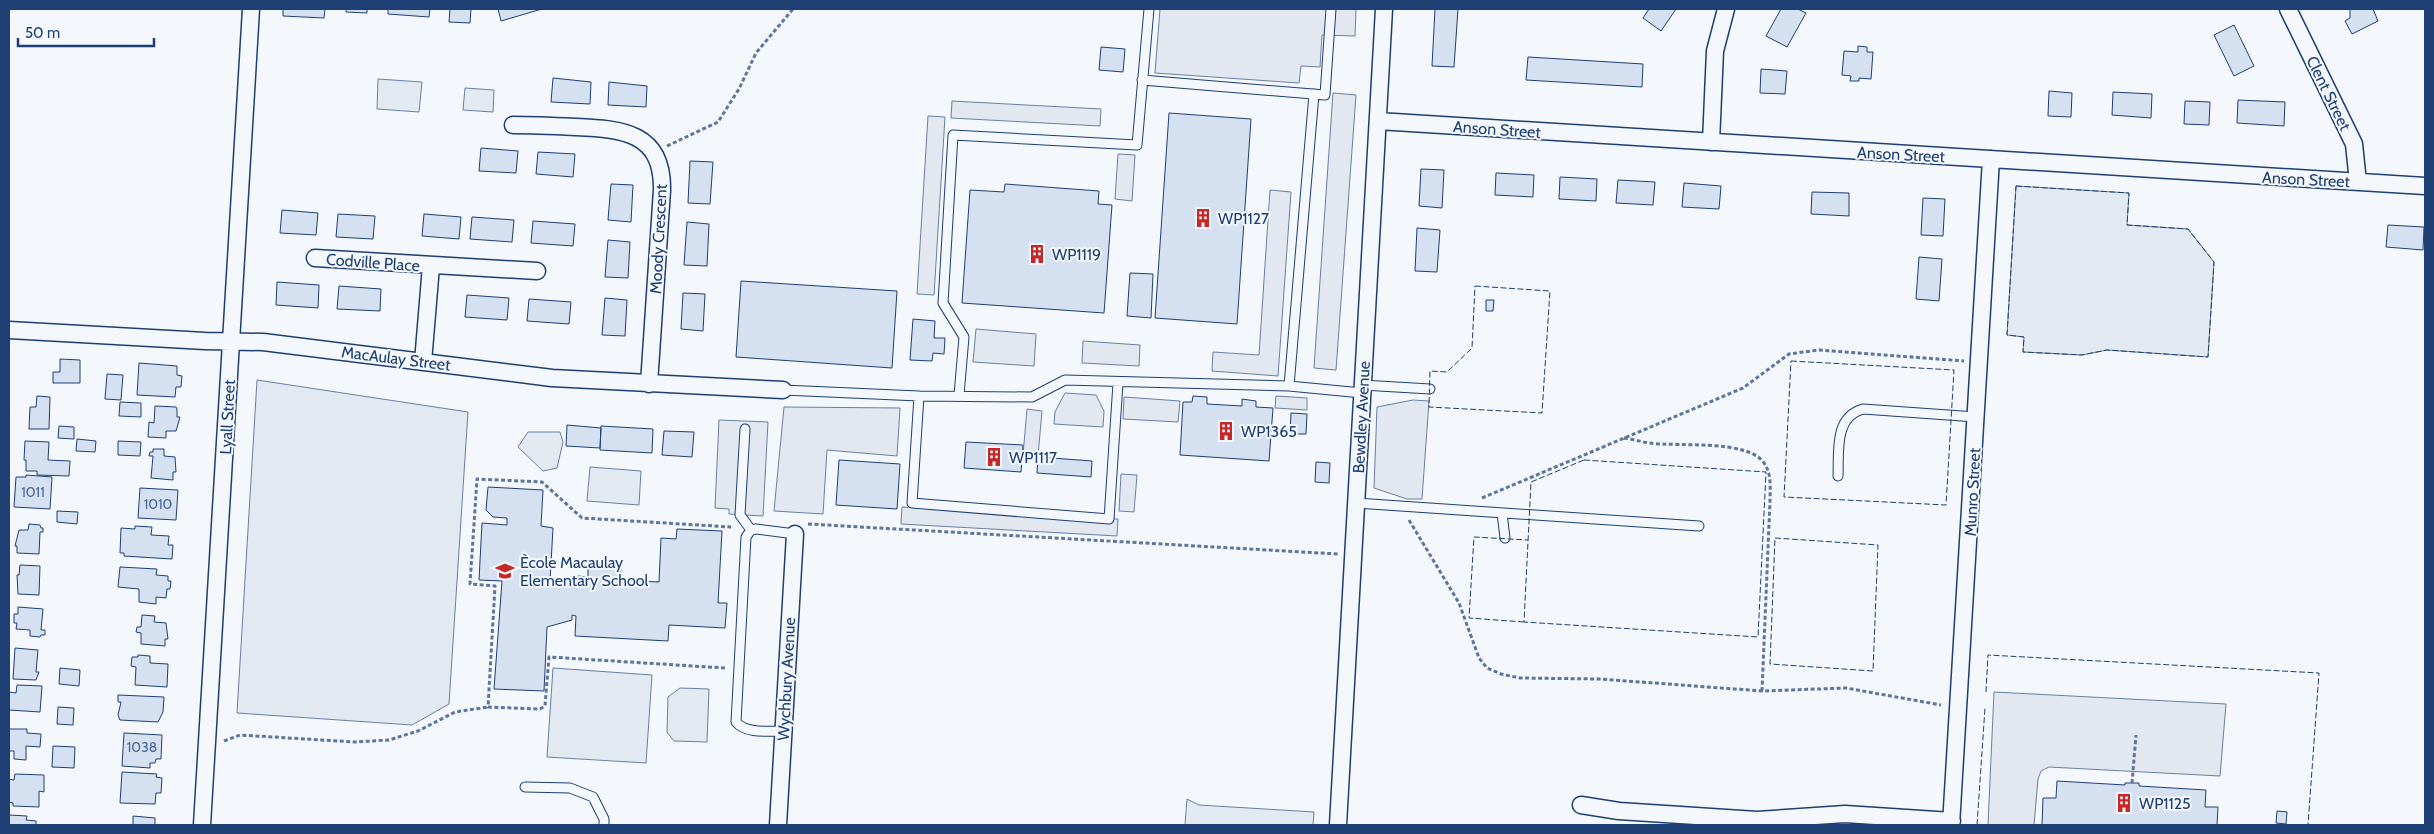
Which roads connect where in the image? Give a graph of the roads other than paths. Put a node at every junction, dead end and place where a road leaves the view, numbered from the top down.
1 (251, 9) edge
2 (1149, 9) edge
3 (1331, 9) edge
4 (1384, 9) edge
5 (1726, 9) edge
6 (2288, 9) edge
7 (1142, 80) junction
8 (1314, 94) junction
9 (1378, 121) junction
10 (513, 124) dead end
11 (1711, 142) junction
12 (1991, 159) junction
13 (2358, 182) junction
14 (2425, 186) edge
15 (315, 258) dead end
16 (431, 266) junction
17 (536, 270) dead end
18 (9, 330) edge
19 (231, 342) junction
20 (423, 362) junction
21 (1118, 383) junction
22 (649, 384) junction
23 (1289, 386) junction
24 (1362, 389) junction
25 (1430, 389) dead end
26 (783, 390) joint
27 (959, 395) junction
28 (920, 396) junction
29 (1976, 417) junction
30 (745, 429) dead end
31 (1838, 476) dead end
32 (1356, 503) junction
33 (1502, 513) junction
34 (1699, 526) dead end
35 (751, 530) junction
36 (795, 534) joint
37 (1505, 538) dead end
38 (783, 732) junction
39 (524, 787) dead end
40 (1580, 805) dead end
41 (1952, 823) edge
42 (202, 825) edge
43 (604, 825) edge
44 (778, 825) edge
45 (1338, 825) edge

1 - 19 street, Lyall Street
2 - 7 lane
3 - 8 lane
4 - 9 street, Bewdley Avenue
5 - 11 street
6 - 13 street, Clent Street
7 - 8 lane
7 - 27 lane
8 - 23 lane
9 - 11 street, Anson Street
9 - 24 street, Bewdley Avenue
10 - 22 street, Moody Crescent
11 - 12 street, Anson Street
12 - 13 street, Anson Street
12 - 29 street, Munro Street
13 - 14 street, Anson Street
15 - 16 street, Codville Place
16 - 17 street, Codville Place
16 - 20 street, Codville Place
18 - 19 street, MacAulay Street
19 - 20 street, MacAulay Street
19 - 42 street, Lyall Street
20 - 22 street, MacAulay Street
21 - 23 lane
21 - 27 lane
21 - 28 lane
22 - 26 street, MacAulay Street
23 - 24 lane
24 - 25 lane
24 - 32 street, Bewdley Avenue
26 - 28 lane
27 - 28 lane
29 - 31 lane
29 - 41 street, Munro Street
30 - 35 lane
32 - 33 lane
32 - 45 street, Bewdley Avenue
33 - 34 lane
33 - 37 lane
35 - 36 lane
35 - 38 lane
36 - 38 street, Wychbury Avenue
38 - 44 street, Wychbury Avenue
39 - 43 lane
40 - 41 street

